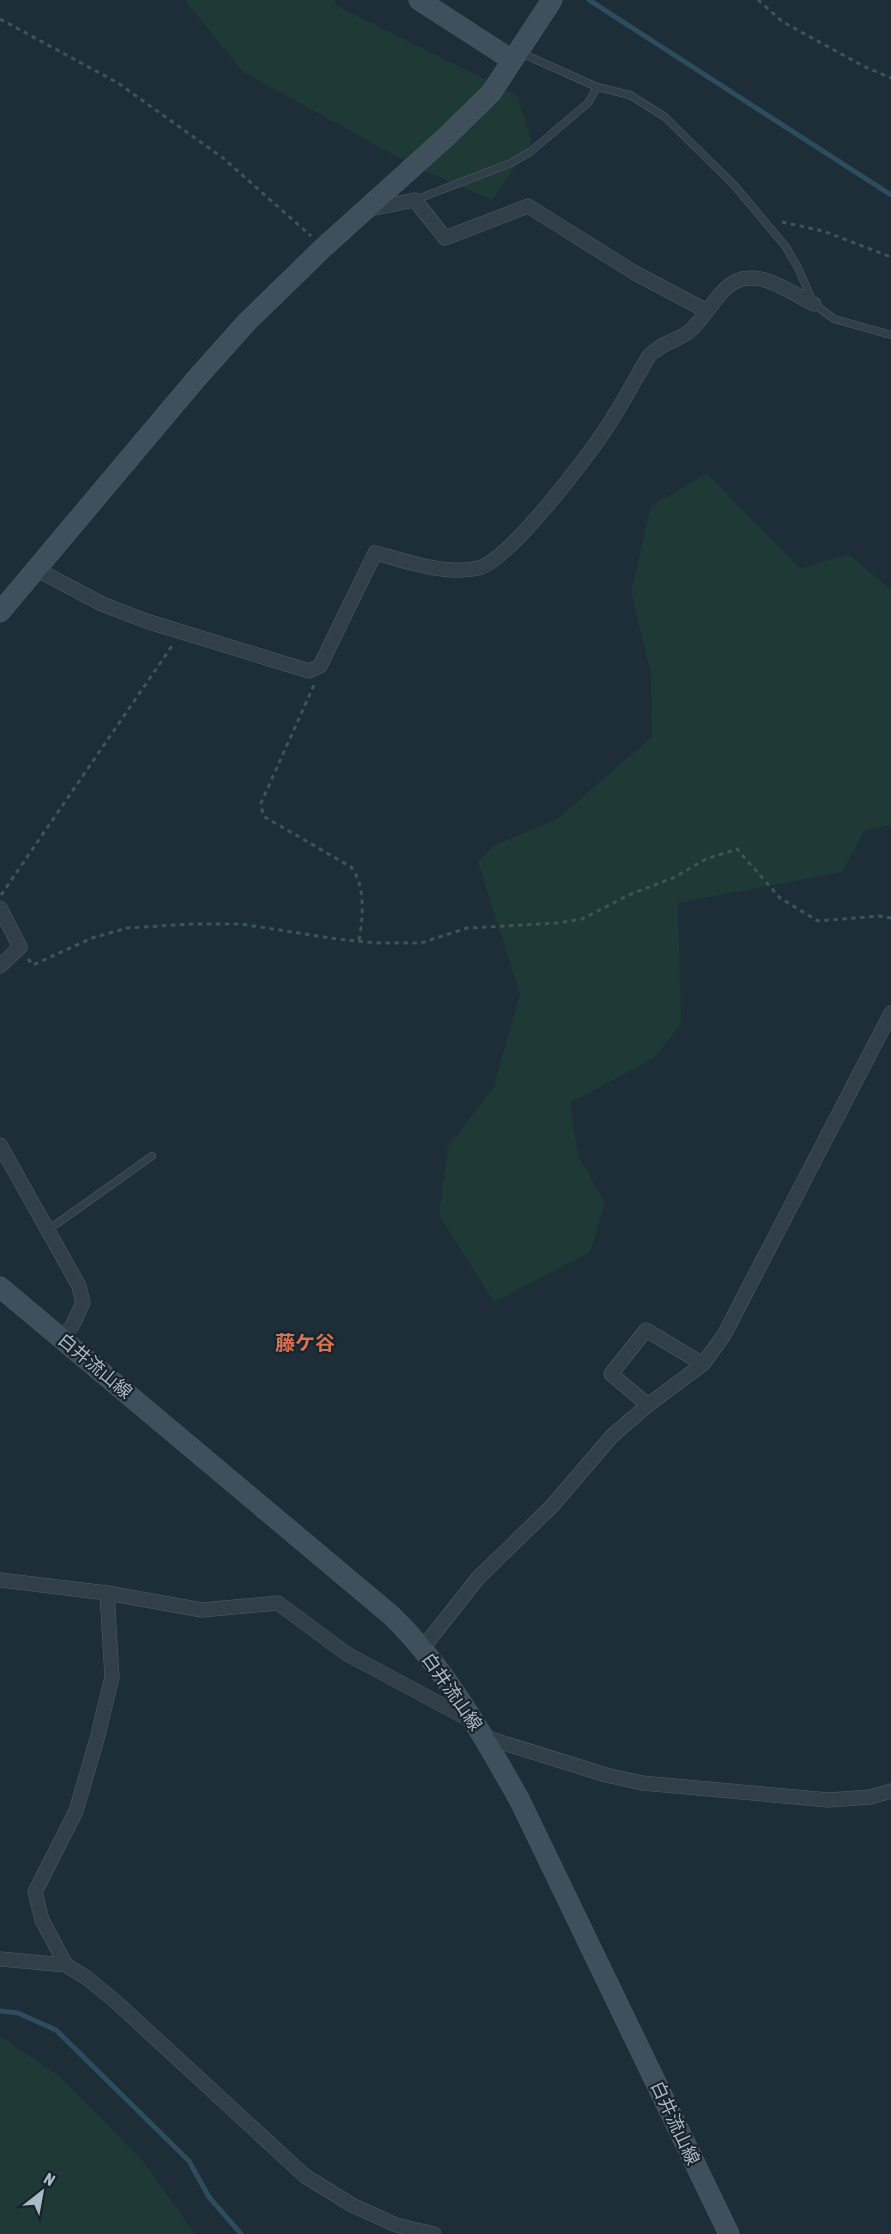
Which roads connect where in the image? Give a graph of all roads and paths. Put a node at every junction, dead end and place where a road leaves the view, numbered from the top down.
1 (419, 0) edge
2 (552, 0) edge
3 (758, 0) edge
4 (0, 19) edge
5 (515, 56) junction
6 (891, 78) edge
7 (597, 87) junction
8 (415, 200) junction
9 (363, 211) junction
10 (786, 229) dead end
11 (324, 247) junction
12 (891, 257) edge
13 (814, 304) junction
14 (707, 311) junction
15 (891, 335) edge
16 (36, 569) junction
17 (0, 612) edge
18 (182, 632) junction
19 (315, 669) junction
20 (0, 897) edge
21 (0, 908) edge
22 (891, 918) edge
23 (359, 941) junction
24 (20, 947) junction
25 (0, 966) edge
26 (891, 1013) edge
27 (0, 1145) edge
28 (152, 1156) dead end
29 (48, 1230) junction
30 (0, 1287) edge
31 (62, 1338) junction
32 (703, 1364) junction
33 (648, 1405) junction
34 (0, 1580) edge
35 (107, 1593) junction
36 (423, 1649) junction
37 (479, 1729) junction
38 (891, 1791) edge
39 (0, 1959) edge
40 (66, 1965) junction
41 (434, 2234) edge
42 (729, 2234) edge

1 - 5 main road
2 - 5 main road
3 - 6 path
4 - 11 path
5 - 7 lane
5 - 9 main road
7 - 8 lane
7 - 13 lane
8 - 9 street
8 - 14 street
9 - 11 main road
10 - 12 path
11 - 16 main road
13 - 14 street
13 - 15 lane
14 - 19 street
16 - 17 main road
16 - 18 street
18 - 19 street
18 - 20 path
19 - 23 path
21 - 24 street
22 - 23 path
23 - 24 path
24 - 25 street
26 - 32 street
27 - 29 street
28 - 29 lane
29 - 31 street
30 - 31 main road, 白井流山線
31 - 36 main road, 白井流山線
32 - 33 street
32 - 33 street
33 - 36 street
34 - 35 street
35 - 37 street
35 - 40 street
36 - 37 main road, 白井流山線
37 - 38 street
37 - 42 main road, 白井流山線
39 - 40 street
40 - 41 street

